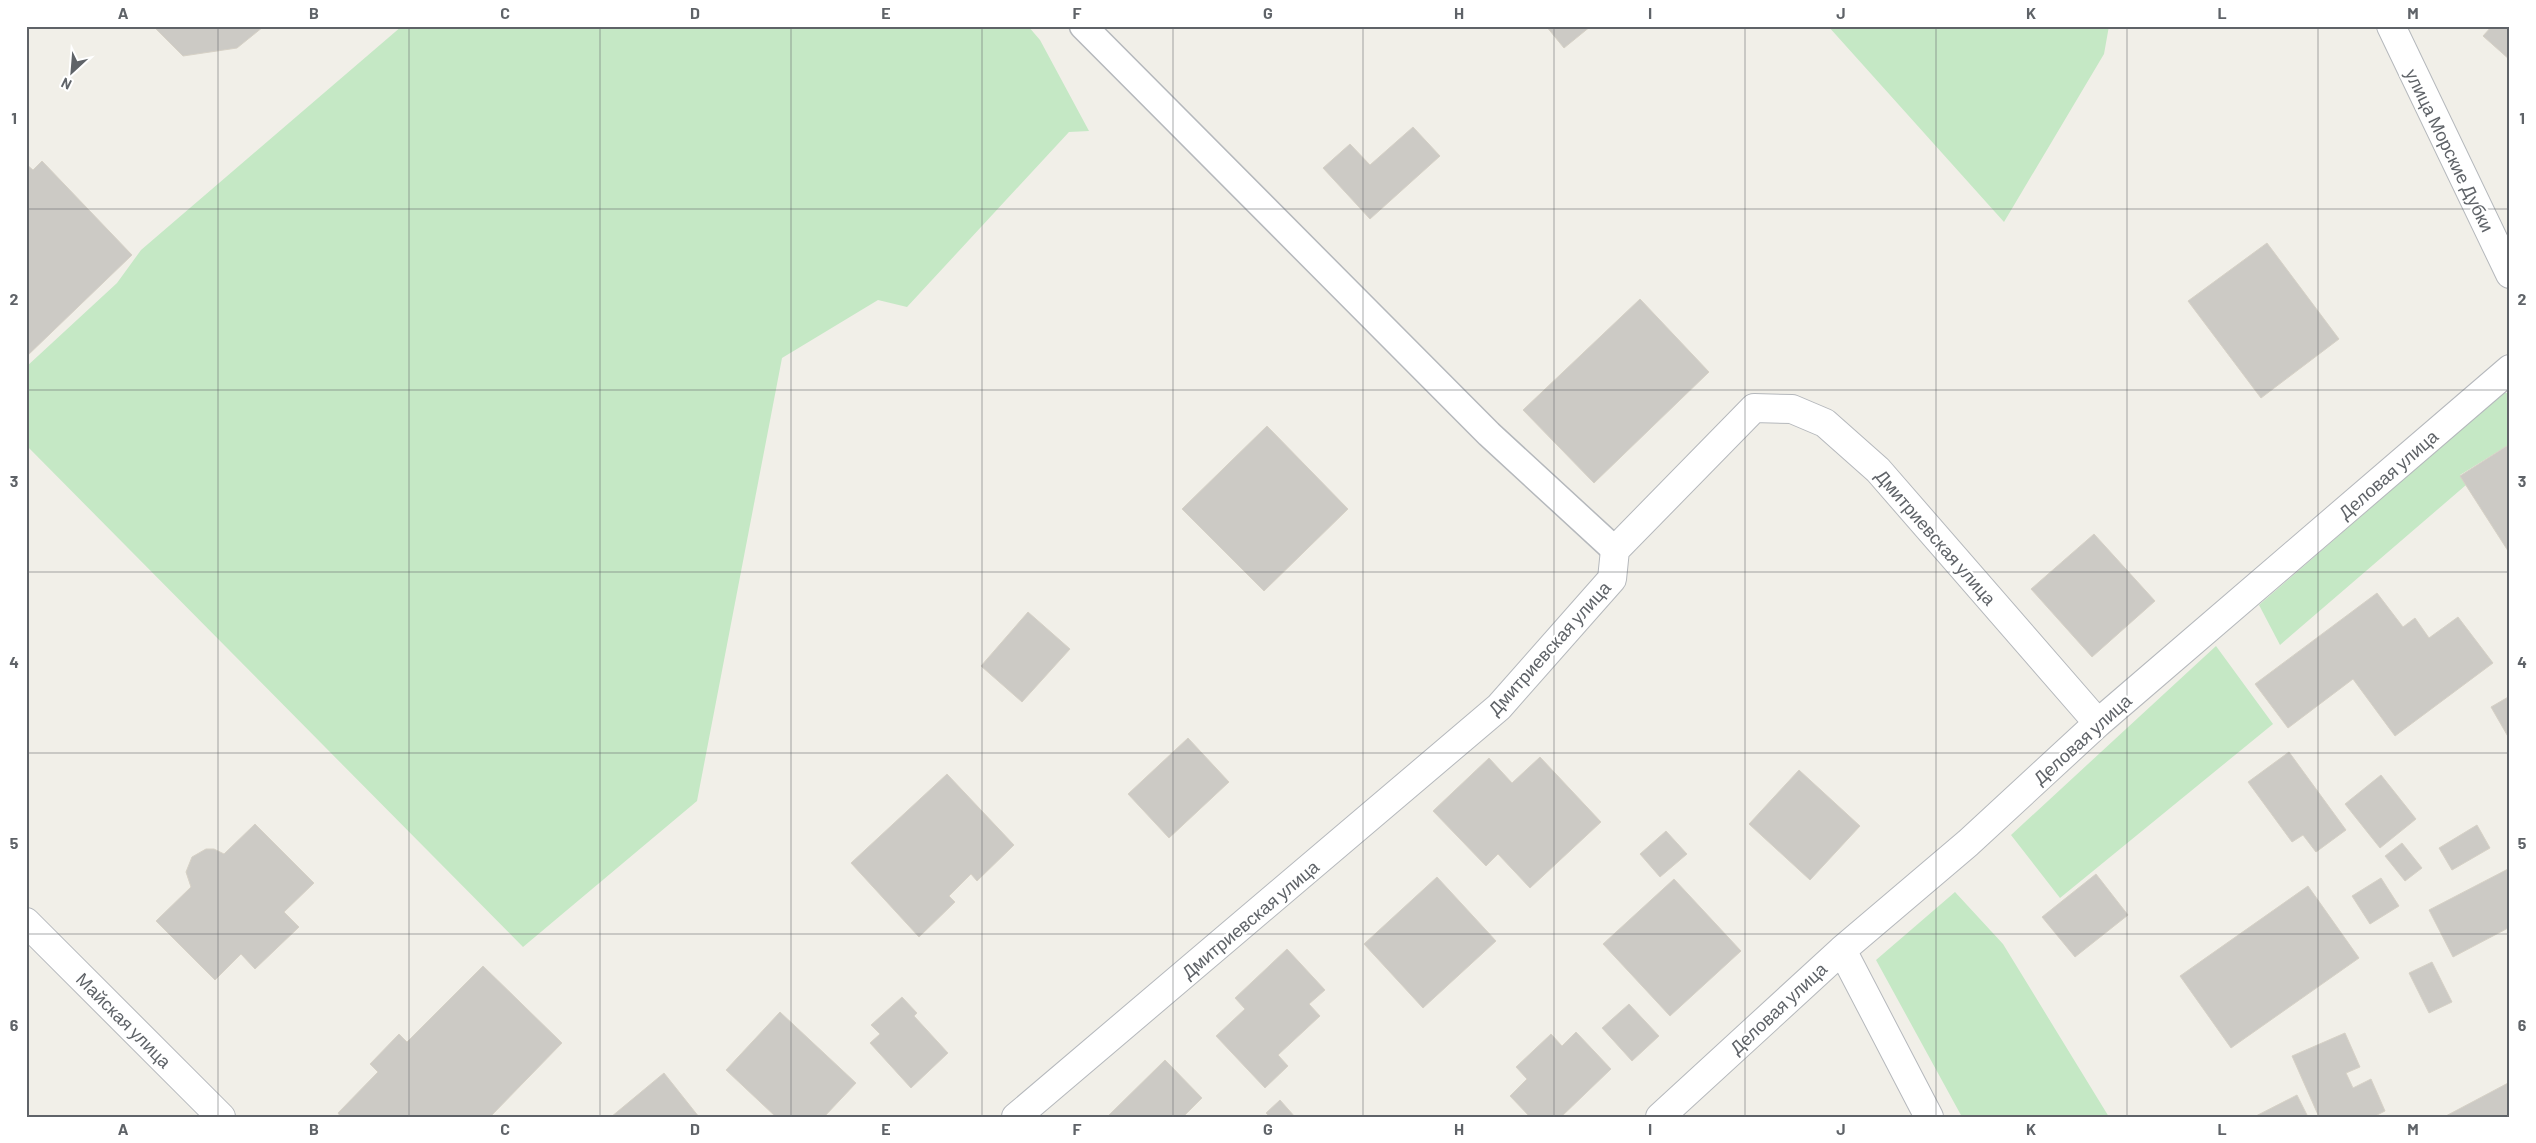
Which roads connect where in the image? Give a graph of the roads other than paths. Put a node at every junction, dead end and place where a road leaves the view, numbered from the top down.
1 (1083, 26) edge
2 (2391, 26) edge
3 (2510, 274) edge
4 (2510, 369) edge
5 (1615, 550) junction
6 (2098, 723) junction
7 (26, 922) edge
8 (1842, 950) junction
9 (221, 1117) edge
10 (1016, 1117) edge
11 (1660, 1117) edge
12 (1929, 1117) edge

1 - 5 lane
2 - 3 street, улица Морские Дубки
4 - 6 street, Деловая улица
5 - 6 street, Дмитриевская улица
5 - 10 street, Дмитриевская улица
6 - 8 street, Деловая улица
7 - 9 street, Майская улица
8 - 11 street, Деловая улица
8 - 12 street

